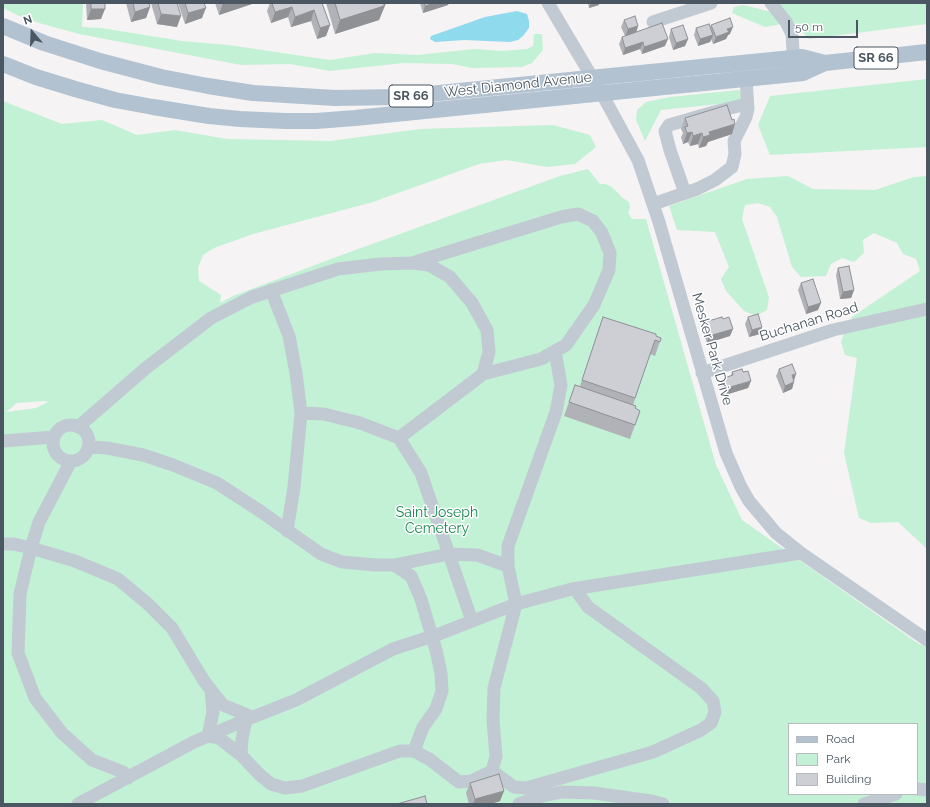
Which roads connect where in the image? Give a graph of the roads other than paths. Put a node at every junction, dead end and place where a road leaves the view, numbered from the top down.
1 (548, 3) edge
2 (711, 3) edge
3 (771, 3) edge
4 (653, 22) dead end
5 (3, 26) edge
6 (927, 52) edge
7 (793, 53) junction
8 (826, 63) junction
9 (4, 64) edge
10 (794, 74) junction
11 (592, 78) junction
12 (746, 79) junction
13 (602, 94) junction
14 (747, 104) junction
15 (686, 193) junction
16 (653, 204) junction
17 (412, 263) junction
18 (271, 290) junction
19 (927, 309) edge
20 (555, 351) junction
21 (702, 373) junction
22 (483, 374) junction
23 (301, 413) junction
24 (78, 427) junction
25 (54, 437) junction
26 (399, 438) junction
27 (3, 441) edge
28 (88, 447) junction
29 (71, 461) junction
30 (287, 531) junction
31 (3, 544) edge
32 (31, 548) junction
33 (801, 553) junction
34 (449, 554) junction
35 (394, 565) junction
36 (508, 566) junction
37 (575, 589) junction
38 (516, 604) junction
39 (472, 621) junction
40 (431, 636) junction
41 (927, 640) edge
42 (211, 690) junction
43 (249, 719) junction
44 (208, 736) junction
45 (414, 751) junction
46 (241, 755) junction
47 (492, 771) junction
48 (128, 778) junction
49 (893, 795) edge
50 (656, 803) edge
51 (78, 804) edge
52 (519, 804) edge
53 (864, 804) edge

1 - 11 street, Mesker Park Drive
2 - 4 street
3 - 7 street
5 - 11 main road, West Diamond Avenue / SR 66
6 - 8 main road, West Diamond Avenue / SR 66
7 - 8 main road, West Diamond Avenue / SR 66
7 - 10 street
7 - 11 main road, West Diamond Avenue / SR 66
8 - 10 main road, West Diamond Avenue / SR 66
9 - 13 main road, West Diamond Avenue / SR 66
10 - 12 main road, West Diamond Avenue / SR 66
11 - 13 street, Mesker Park Drive
12 - 13 main road, West Diamond Avenue / SR 66
12 - 14 street
13 - 16 street, Mesker Park Drive
14 - 15 street
14 - 15 street
15 - 16 street
16 - 21 street, Mesker Park Drive
17 - 18 street
17 - 20 street
17 - 22 street
18 - 23 street
18 - 24 street
19 - 21 street, Buchanan Road
20 - 22 street
20 - 36 street
21 - 33 street, Mesker Park Drive
22 - 26 street
23 - 26 street
23 - 30 street
24 - 25 street
24 - 28 street
25 - 27 street
25 - 29 street
26 - 34 street
28 - 29 street
28 - 30 street
29 - 32 street
30 - 35 street
31 - 32 street
32 - 42 street
32 - 48 street
33 - 37 street
33 - 41 street, Mesker Park Drive
34 - 35 street
34 - 36 street
34 - 39 street
35 - 40 street
36 - 38 street
37 - 38 street
37 - 47 street
38 - 39 street
38 - 47 street
39 - 40 street
40 - 43 street
40 - 45 street
42 - 43 street
42 - 44 street
43 - 44 street
43 - 46 street
44 - 46 street
44 - 48 street
45 - 46 street
45 - 47 street
48 - 51 street
49 - 53 street
50 - 52 street

